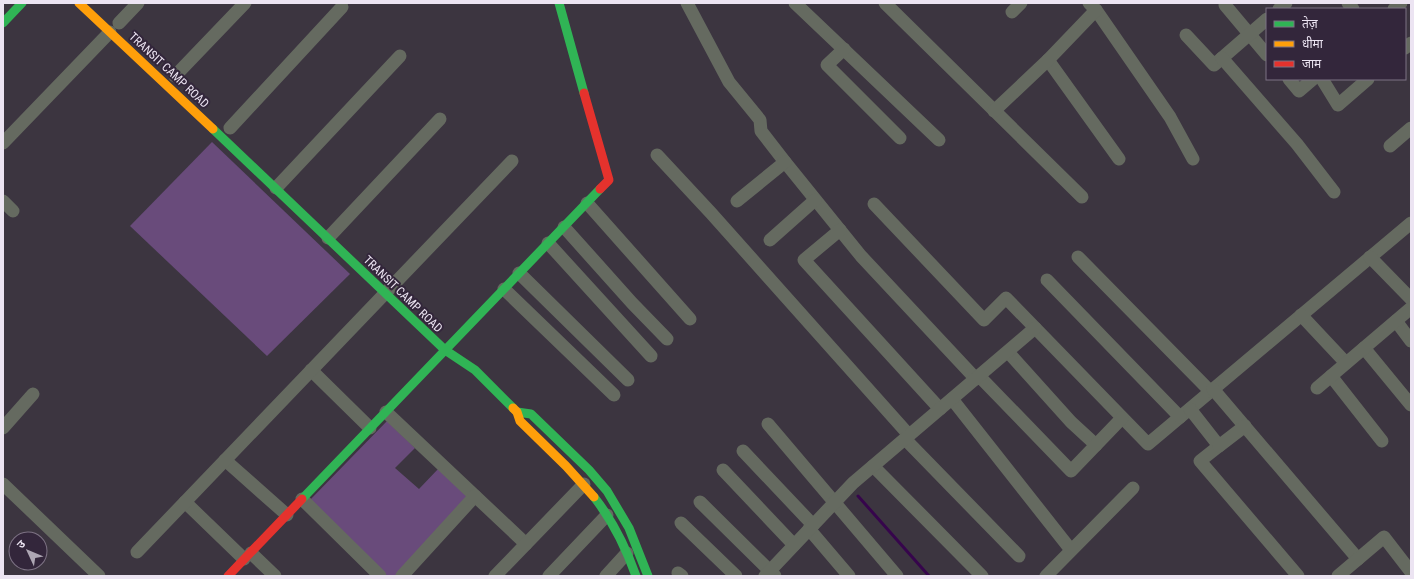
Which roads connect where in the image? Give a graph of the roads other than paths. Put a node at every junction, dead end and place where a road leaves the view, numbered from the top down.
1 (22, 3) edge
2 (80, 3) edge
3 (138, 3) edge
4 (245, 3) edge
5 (560, 3) edge
6 (687, 3) edge
7 (795, 3) edge
8 (885, 3) edge
9 (1225, 5) dead end
10 (1092, 6) edge
11 (342, 7) dead end
12 (1266, 20) edge
13 (3, 23) edge
14 (117, 26) junction
15 (1186, 35) dead end
16 (1249, 35) junction
17 (844, 50) junction
18 (1266, 54) edge
19 (400, 56) dead end
20 (1222, 58) junction
21 (1048, 60) junction
22 (173, 78) junction
23 (1289, 80) edge
24 (1313, 80) edge
25 (1323, 80) edge
26 (1367, 80) edge
27 (994, 111) junction
28 (440, 119) dead end
29 (1411, 128) edge
30 (228, 130) junction
31 (900, 138) dead end
32 (939, 140) dead end
33 (3, 143) edge
34 (244, 146) dead end
35 (1390, 146) dead end
36 (657, 155) dead end
37 (1119, 159) dead end
38 (1193, 159) dead end
39 (512, 161) dead end
40 (785, 162) junction
41 (276, 188) junction
42 (1334, 192) dead end
43 (1082, 197) dead end
44 (816, 200) junction
45 (3, 201) edge
46 (737, 201) dead end
47 (587, 203) junction
48 (874, 204) dead end
49 (14, 211) dead end
50 (1411, 222) edge
51 (564, 227) junction
52 (840, 230) junction
53 (328, 238) junction
54 (770, 240) dead end
55 (548, 243) junction
56 (1078, 256) dead end
57 (1370, 258) junction
58 (519, 273) junction
59 (1047, 280) dead end
60 (504, 289) junction
61 (385, 293) junction
62 (1411, 299) edge
63 (1411, 308) edge
64 (1301, 315) junction
65 (690, 319) dead end
66 (1396, 321) junction
67 (1035, 328) junction
68 (667, 339) dead end
69 (1411, 341) edge
70 (1364, 348) junction
71 (445, 350) junction
72 (1008, 352) junction
73 (651, 356) dead end
74 (1346, 363) junction
75 (311, 370) junction
76 (1331, 376) junction
77 (977, 378) junction
78 (628, 380) dead end
79 (1317, 388) dead end
80 (1212, 390) junction
81 (33, 394) dead end
82 (614, 394) dead end
83 (952, 399) junction
84 (1411, 405) edge
85 (940, 409) junction
86 (386, 412) junction
87 (517, 412) junction
88 (1185, 413) junction
89 (1122, 418) junction
90 (768, 424) dead end
91 (1245, 426) junction
92 (3, 428) edge
93 (370, 428) junction
94 (907, 437) junction
95 (1382, 441) dead end
96 (1096, 445) junction
97 (1219, 446) junction
98 (743, 452) dead end
99 (225, 460) junction
100 (873, 466) junction
101 (723, 470) dead end
102 (600, 482) junction
103 (3, 484) edge
104 (587, 488) junction
105 (1133, 488) dead end
106 (475, 496) junction
107 (302, 499) junction
108 (185, 502) junction
109 (700, 502) dead end
110 (835, 502) junction
111 (287, 515) junction
112 (607, 515) junction
113 (681, 522) dead end
114 (811, 527) junction
115 (526, 544) junction
116 (794, 545) junction
117 (1071, 550) junction
118 (137, 552) dead end
119 (627, 554) junction
120 (248, 556) junction
121 (1019, 556) dead end
122 (1358, 559) junction
123 (1411, 572) edge
124 (770, 574) edge
125 (99, 576) edge
126 (228, 576) edge
127 (275, 576) edge
128 (380, 576) edge
129 (402, 576) edge
130 (495, 576) edge
131 (549, 576) edge
132 (606, 576) edge
133 (636, 576) edge
134 (648, 576) edge
135 (736, 576) edge
136 (849, 576) edge
137 (897, 576) edge
138 (982, 576) edge
139 (1046, 576) edge
140 (1298, 576) edge
141 (1338, 576) edge

1 - 13 main road
2 - 14 main road, TRANSIT CAMP ROAD
3 - 14 street
4 - 22 street
5 - 47 main road
6 - 40 street
7 - 17 street
8 - 27 street
9 - 16 street
10 - 21 street
10 - 38 street
11 - 30 street
12 - 16 street
14 - 22 main road, TRANSIT CAMP ROAD
14 - 33 street
15 - 20 street
16 - 18 street
16 - 20 street
17 - 31 street
17 - 32 street
19 - 41 street
20 - 42 street
21 - 27 street
21 - 37 street
22 - 30 main road, TRANSIT CAMP ROAD
23 - 24 street
25 - 26 street
27 - 43 street
28 - 53 street
29 - 35 street
30 - 41 main road, TRANSIT CAMP ROAD
34 - 41 main road, TRANSIT CAMP ROAD
36 - 94 street
39 - 61 street
40 - 44 street
40 - 46 street
41 - 53 main road, TRANSIT CAMP ROAD
44 - 52 street
44 - 54 street
45 - 49 street
47 - 51 main road
47 - 65 street
48 - 67 street
50 - 57 street
51 - 55 main road
51 - 68 street
52 - 77 street
52 - 85 street
53 - 61 main road, TRANSIT CAMP ROAD
55 - 58 main road
55 - 73 street
56 - 80 street
57 - 62 street
57 - 64 street
58 - 60 main road
58 - 78 street
59 - 88 street
60 - 71 main road
60 - 82 street
61 - 71 main road, TRANSIT CAMP ROAD
61 - 75 street
63 - 66 street
64 - 74 street
64 - 80 street
66 - 69 street
66 - 70 street
67 - 72 street
67 - 89 street
70 - 74 street
70 - 84 street
71 - 86 main road
71 - 87 main road, TRANSIT CAMP ROAD
72 - 77 street
72 - 96 street
74 - 76 street
75 - 93 street
75 - 99 street
76 - 79 street
76 - 95 street
77 - 83 street
77 - 96 street
80 - 88 street
80 - 91 street
81 - 92 street
83 - 85 street
83 - 117 street
85 - 94 street
86 - 93 main road
86 - 106 street
87 - 102 main road, TRANSIT CAMP ROAD
87 - 104 main road, TRANSIT CAMP ROAD
88 - 89 street
88 - 97 street
89 - 96 street
90 - 110 street
91 - 97 street
91 - 122 street
93 - 107 main road
94 - 100 street
94 - 121 street
97 - 140 street
98 - 114 street
99 - 108 street
99 - 111 street
100 - 110 street
100 - 138 street
101 - 116 street
102 - 104 main road
102 - 134 main road, TRANSIT CAMP ROAD
103 - 125 street
104 - 112 main road, TRANSIT CAMP ROAD
104 - 115 street
105 - 117 street
106 - 115 street
106 - 129 street
107 - 111 main road
107 - 128 street
108 - 118 street
108 - 120 street
109 - 124 street
110 - 114 street
110 - 137 street
111 - 120 main road
112 - 119 main road, TRANSIT CAMP ROAD
112 - 131 street
113 - 135 street
114 - 116 street
114 - 136 street
115 - 130 street
116 - 124 street
117 - 139 street
119 - 132 street
119 - 133 main road, TRANSIT CAMP ROAD
120 - 126 main road
120 - 127 street
122 - 123 street
122 - 141 street

